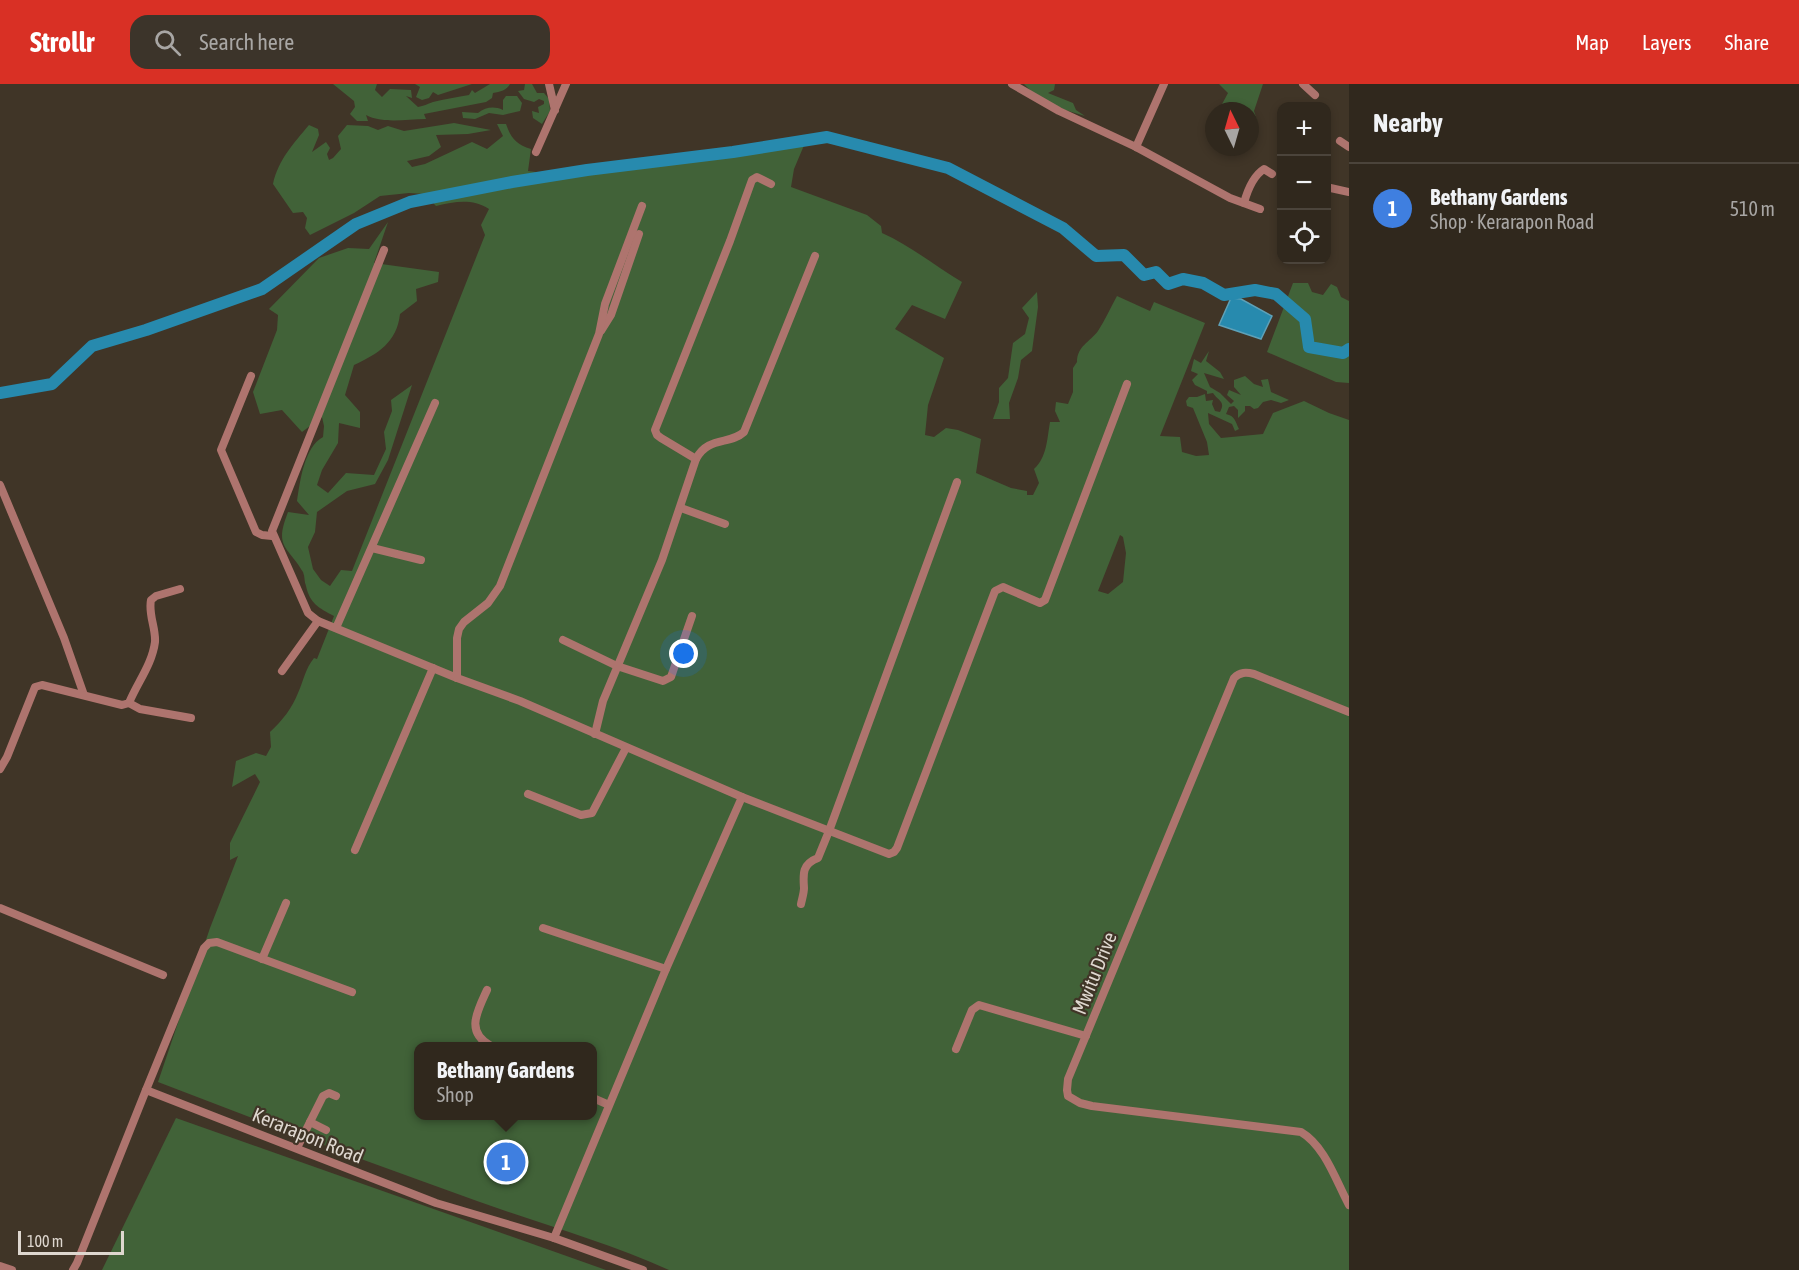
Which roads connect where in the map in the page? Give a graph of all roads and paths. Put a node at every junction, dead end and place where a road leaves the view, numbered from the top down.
1 (549, 84) edge
2 (566, 84) edge
3 (1012, 84) edge
4 (1164, 84) edge
5 (1303, 84) edge
6 (1315, 95) dead end
7 (555, 111) junction
8 (1340, 141) dead end
9 (1136, 147) junction
10 (1349, 147) edge
11 (536, 152) dead end
12 (1272, 174) dead end
13 (771, 184) dead end
14 (1331, 188) edge
15 (1349, 192) edge
16 (1244, 203) junction
17 (642, 206) dead end
18 (1260, 209) dead end
19 (639, 234) dead end
20 (384, 250) dead end
21 (815, 256) dead end
22 (599, 334) junction
23 (251, 376) dead end
24 (1127, 384) dead end
25 (435, 403) dead end
26 (696, 459) junction
27 (957, 482) dead end
28 (0, 485) edge
29 (681, 508) junction
30 (725, 524) dead end
31 (272, 536) junction
32 (372, 548) junction
33 (422, 560) dead end
34 (180, 589) dead end
35 (692, 616) dead end
36 (318, 621) junction
37 (336, 628) junction
38 (563, 640) dead end
39 (617, 666) junction
40 (433, 668) junction
41 (282, 671) dead end
42 (457, 678) junction
43 (84, 695) junction
44 (129, 703) junction
45 (1349, 712) edge
46 (191, 718) dead end
47 (595, 734) junction
48 (626, 748) junction
49 (0, 769) edge
50 (528, 794) dead end
51 (742, 797) junction
52 (829, 831) junction
53 (355, 850) dead end
54 (286, 903) dead end
55 (801, 904) dead end
56 (0, 908) edge
57 (543, 928) dead end
58 (262, 959) junction
59 (666, 969) junction
60 (163, 975) dead end
61 (487, 990) dead end
62 (352, 993) dead end
63 (1086, 1036) junction
64 (485, 1042) edge
65 (956, 1049) dead end
66 (146, 1090) junction
67 (336, 1096) dead end
68 (597, 1100) edge
69 (609, 1105) junction
70 (310, 1122) junction
71 (326, 1130) dead end
72 (297, 1148) junction
73 (1349, 1206) edge
74 (554, 1238) junction
75 (0, 1266) edge
76 (12, 1270) edge
77 (73, 1270) edge
78 (643, 1270) edge

1 - 7 street
2 - 7 street
3 - 9 street
4 - 9 street
5 - 6 street
7 - 11 street
8 - 10 street
9 - 16 street
12 - 16 street
13 - 26 street
14 - 15 street
16 - 18 street
17 - 22 street
19 - 22 street
20 - 31 street
21 - 26 street
22 - 42 street
23 - 31 street
24 - 52 street
25 - 32 street
26 - 29 street
27 - 52 street
28 - 43 street
29 - 30 street
29 - 39 street
31 - 36 street
32 - 33 street
32 - 37 street
34 - 44 street
35 - 39 street
36 - 37 street
36 - 41 street
37 - 40 street
38 - 39 street
39 - 47 street
40 - 42 street
40 - 53 street
42 - 47 street
43 - 44 street
43 - 49 street
44 - 46 street
45 - 63 street, Mwitu Drive
47 - 48 street
48 - 50 street
48 - 51 street
51 - 52 street
51 - 59 street
52 - 55 street
54 - 58 street
56 - 60 street
57 - 59 street
58 - 62 street
58 - 66 street
59 - 69 street
61 - 64 street
63 - 65 street
63 - 73 street, Mwitu Drive
66 - 72 street, Kerarapon Road
66 - 77 street
67 - 70 street
68 - 69 street
69 - 74 street
70 - 71 street
70 - 72 street
72 - 74 street, Kerarapon Road
74 - 78 street, Kerarapon Road
75 - 76 street

